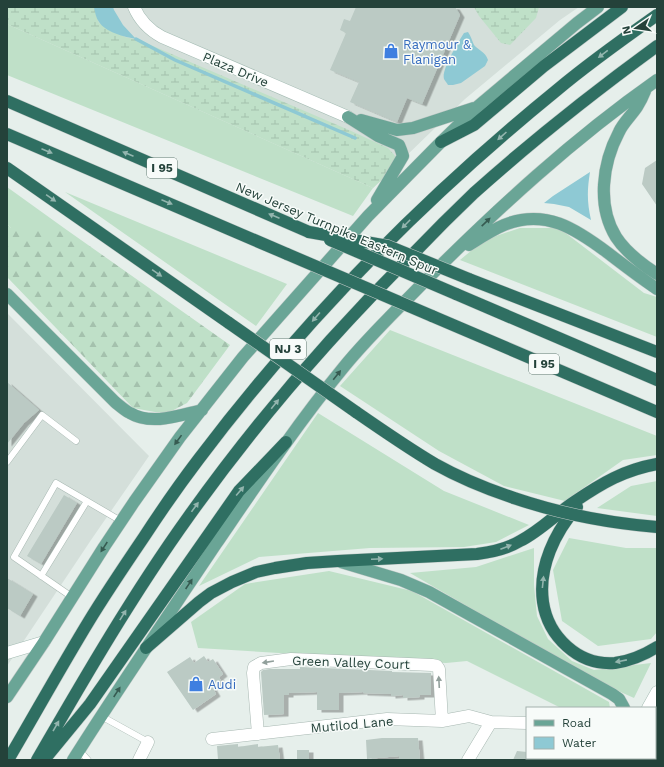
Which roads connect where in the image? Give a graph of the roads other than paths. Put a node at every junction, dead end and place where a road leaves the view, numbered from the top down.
1 (134, 7) edge
2 (598, 7) edge
3 (622, 7) edge
4 (657, 15) edge
5 (657, 46) edge
6 (652, 83) edge
7 (7, 101) edge
8 (477, 107) junction
9 (348, 117) junction
10 (7, 134) edge
11 (441, 142) junction
12 (7, 168) edge
13 (368, 216) junction
14 (309, 232) junction
15 (452, 254) junction
16 (657, 274) edge
17 (657, 289) edge
18 (7, 294) edge
19 (657, 352) edge
20 (657, 380) edge
21 (202, 410) junction
22 (657, 412) edge
23 (76, 441) dead end
24 (286, 442) junction
25 (7, 462) edge
26 (657, 464) edge
27 (590, 492) junction
28 (87, 501) junction
29 (121, 521) junction
30 (657, 527) edge
31 (338, 561) junction
32 (41, 576) junction
33 (72, 597) junction
34 (44, 642) junction
35 (657, 647) edge
36 (146, 648) junction
37 (7, 653) edge
38 (9, 691) edge
39 (657, 692) edge
40 (623, 707) edge
41 (649, 707) edge
42 (101, 716) junction
43 (442, 721) junction
44 (492, 722) junction
45 (526, 723) edge
46 (258, 734) junction
47 (212, 739) dead end
48 (148, 742) joint
49 (76, 755) edge
50 (8, 760) edge
51 (37, 760) edge
52 (44, 760) edge
53 (88, 760) edge
54 (139, 760) edge
55 (468, 760) edge

1 - 9 street, Plaza Drive
2 - 8 main road
3 - 11 highway
4 -> 50 highway, NJ 3
51 -> 5 highway, NJ 3
15 -> 6 main road
6 - 16 main road
14 -> 7 highway, New Jersey Turnpike Eastern Spur / I 95
8 - 9 main road
8 - 11 main road
9 - 13 main road
10 -> 22 highway, I 95, bridge
11 - 13 main road
12 -> 30 highway, bridge
13 - 21 main road
14 - 19 highway, bridge
14 - 20 highway, New Jersey Turnpike Eastern Spur / I 95, bridge
15 - 17 main road
24 -> 15 main road
18 - 21 main road
21 -> 29 main road
23 - 25 lane
36 -> 24 main road
52 -> 24 highway
26 - 27 highway
31 -> 27 highway
35 -> 27 highway
28 - 29 lane
28 - 32 lane
28 - 32 lane
29 -> 33 main road
31 - 36 highway
31 - 40 main road
32 - 33 lane
33 - 34 main road
34 - 37 street
34 - 38 main road
42 -> 36 main road
39 - 41 street
42 - 48 lane
42 - 49 main road
43 - 44 street, Mutilod Lane
43 - 46 street, Mutilod Lane
43 -> 46 street, Green Valley Court
44 - 45 street, Mutilod Lane
44 - 55 street
46 - 47 street, Mutilod Lane
48 - 54 street
49 - 53 lane

